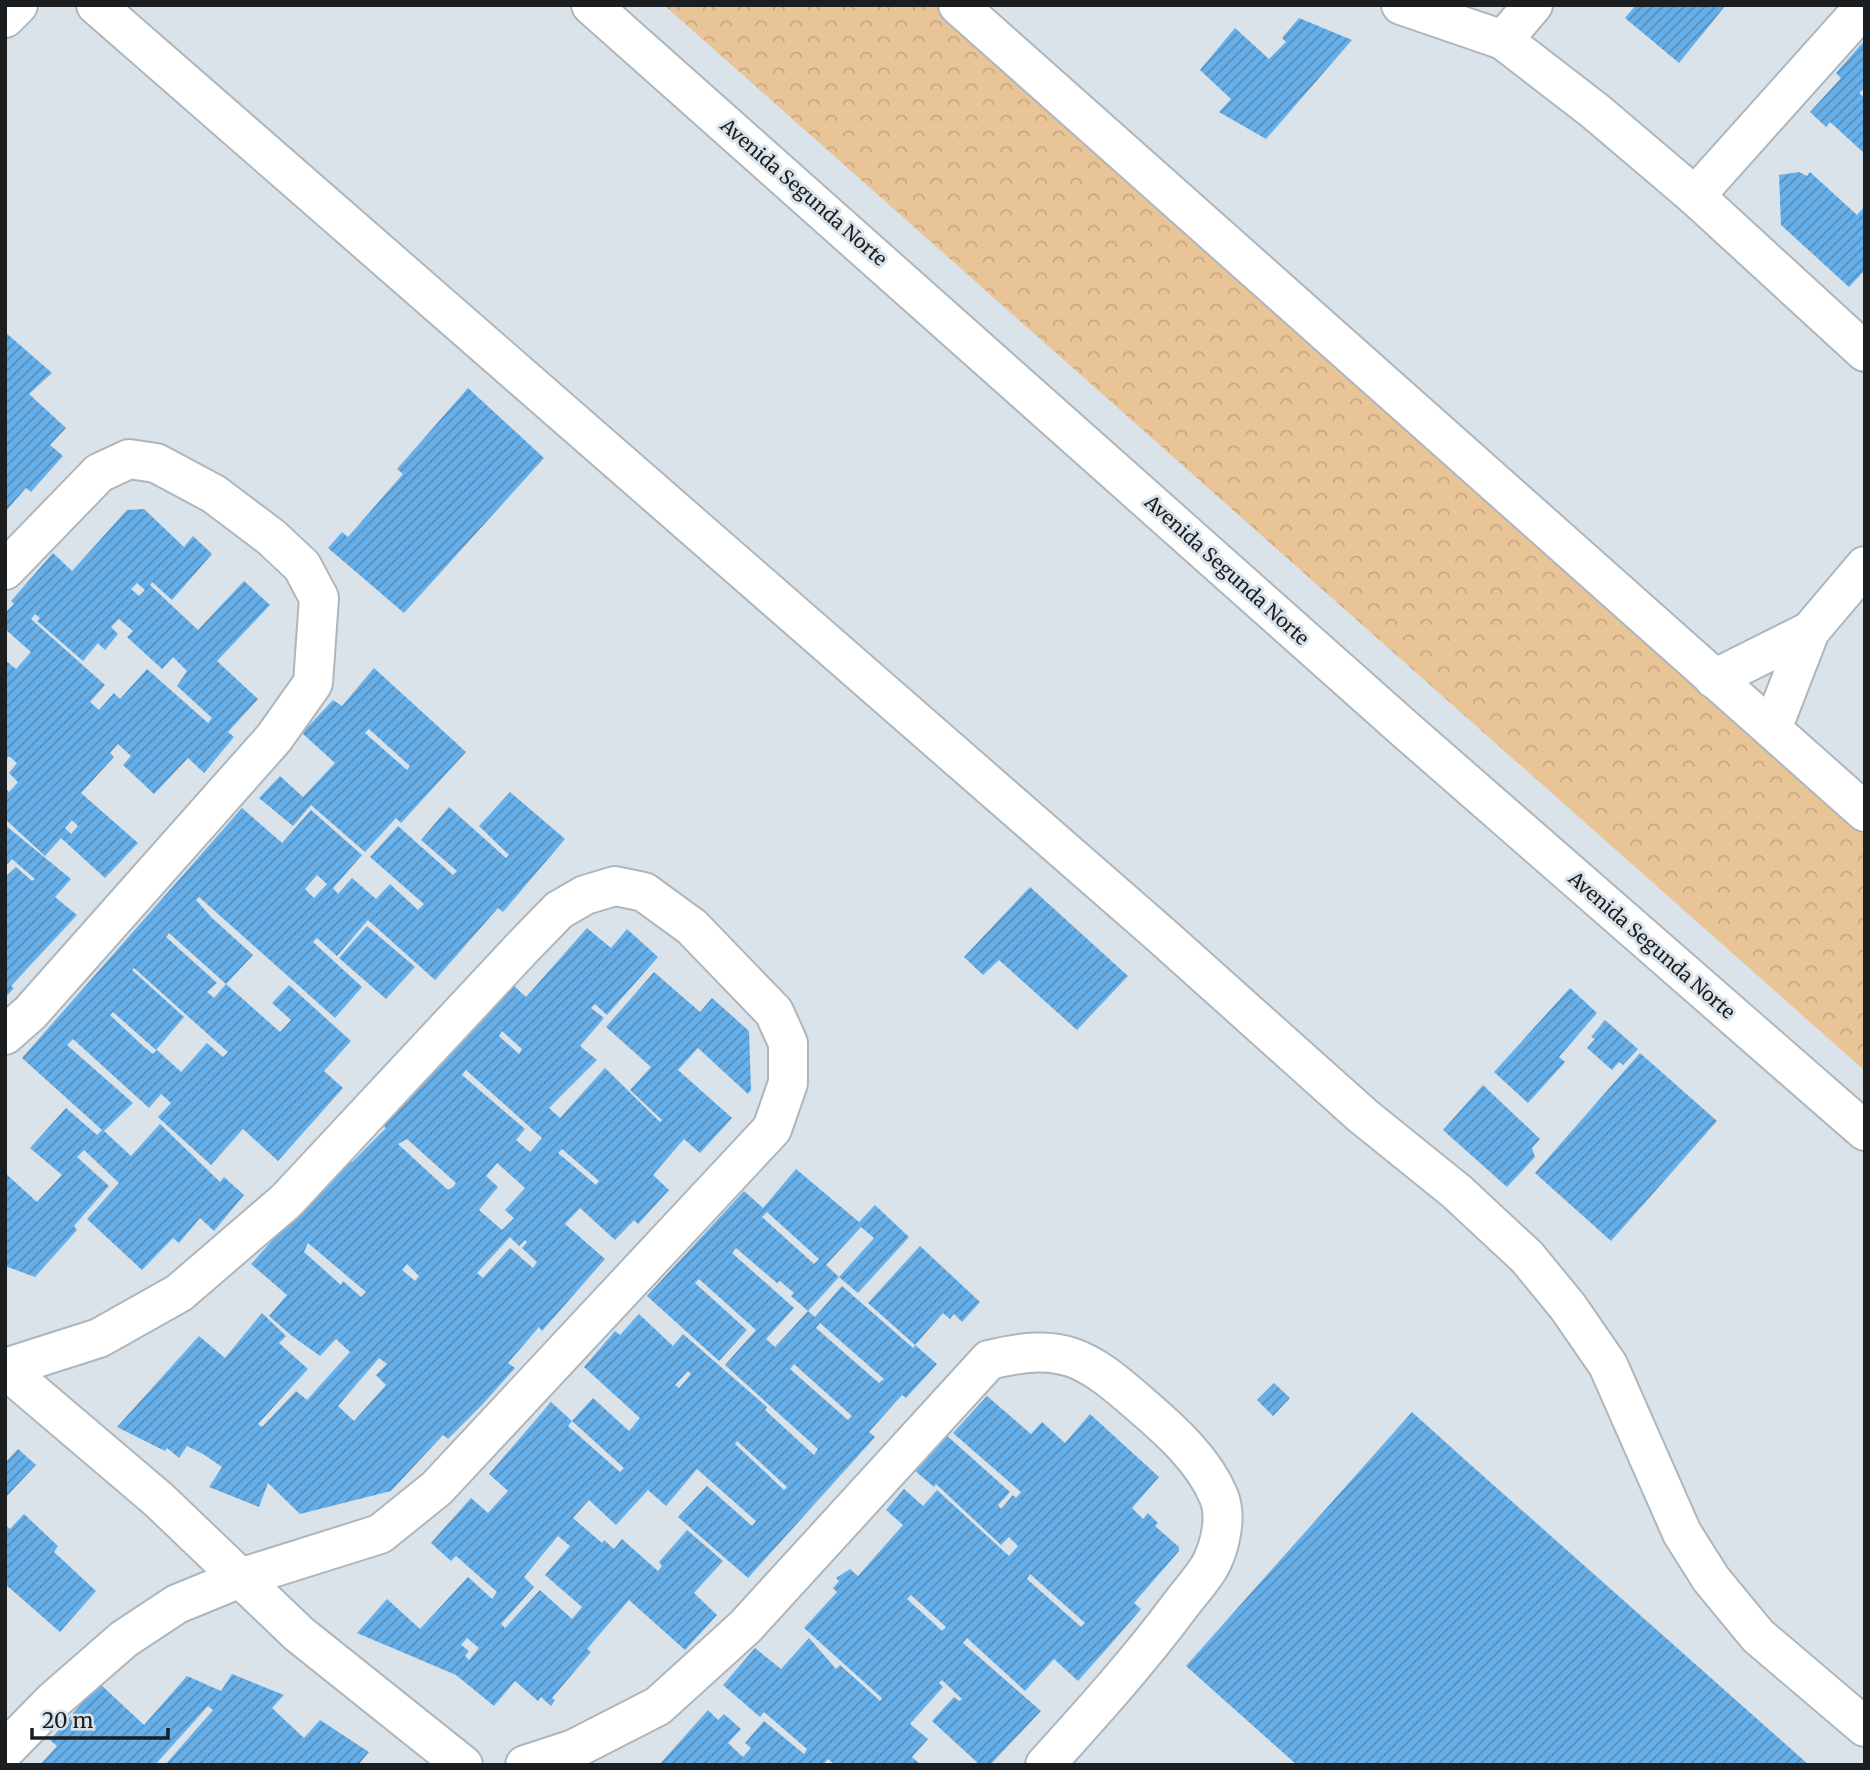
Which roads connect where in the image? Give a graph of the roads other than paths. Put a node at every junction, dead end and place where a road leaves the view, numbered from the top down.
1 (18, 5) edge
2 (96, 5) edge
3 (591, 5) edge
4 (958, 5) edge
5 (1401, 5) edge
6 (1533, 5) edge
7 (1865, 6) edge
8 (5, 18) edge
9 (1503, 40) junction
10 (1695, 196) junction
11 (1865, 352) edge
12 (1865, 566) edge
13 (5, 570) edge
14 (1810, 631) junction
15 (1714, 679) junction
16 (1772, 729) junction
17 (1865, 812) edge
18 (5, 1035) edge
19 (1865, 1131) edge
20 (5, 1368) edge
21 (243, 1577) junction
22 (1865, 1727) edge
23 (5, 1750) edge
24 (463, 1765) edge
25 (526, 1765) edge
26 (1045, 1765) edge

1 - 8 street
2 - 22 street
3 - 19 street, Avenida Segunda Norte
4 - 15 street
5 - 9 street
6 - 9 street
7 - 10 street
9 - 10 street
10 - 11 street
12 - 14 street
13 - 18 street
14 - 15 street
14 - 16 street
15 - 16 street
16 - 17 street
20 - 21 street
20 - 21 street
21 - 23 street
21 - 24 street
25 - 26 street

